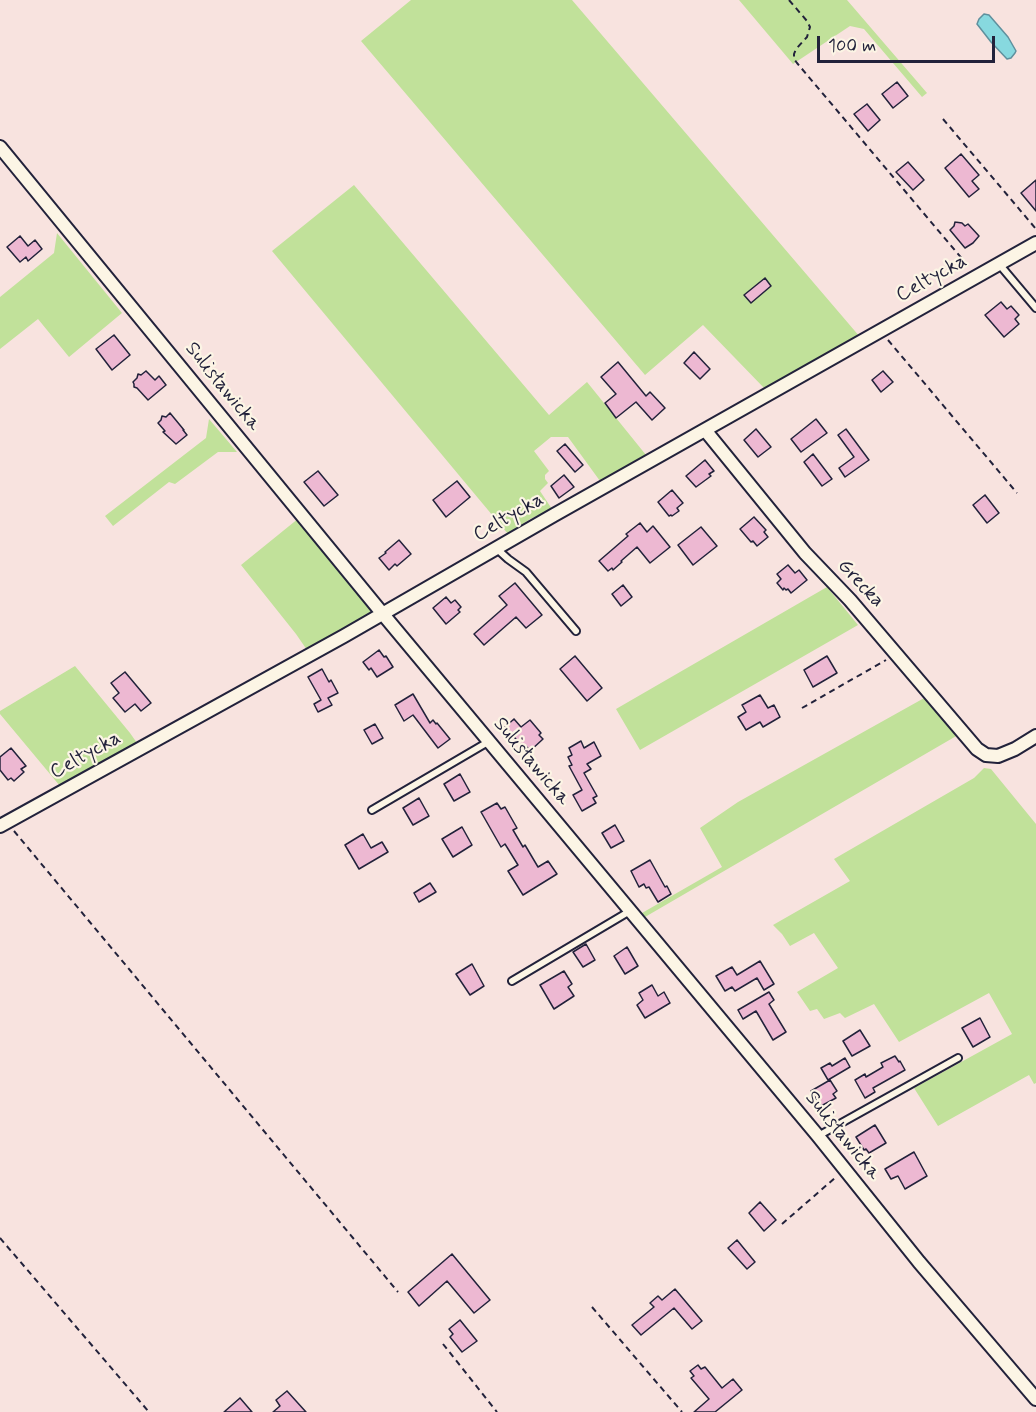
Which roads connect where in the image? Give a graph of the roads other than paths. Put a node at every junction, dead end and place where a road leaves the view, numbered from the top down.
1 (0, 147) edge
2 (1036, 243) edge
3 (999, 264) junction
4 (1036, 308) edge
5 (705, 430) junction
6 (496, 548) junction
7 (382, 613) junction
8 (576, 631) dead end
9 (1036, 736) edge
10 (488, 742) junction
11 (372, 810) dead end
12 (3, 824) edge
13 (631, 911) junction
14 (512, 981) dead end
15 (958, 1058) dead end
16 (818, 1136) junction
17 (1036, 1399) edge

1 - 7 street, Sulisławicka
2 - 3 street, Celtycka
3 - 4 lane
3 - 5 street, Celtycka
5 - 6 street, Celtycka
5 - 9 street, Grecka
6 - 7 street, Celtycka
6 - 8 lane
7 - 10 street, Sulisławicka
7 - 12 street, Celtycka
10 - 11 lane
10 - 13 street, Sulisławicka
13 - 14 lane
13 - 16 street, Sulisławicka
15 - 16 lane
16 - 17 street, Sulisławicka

